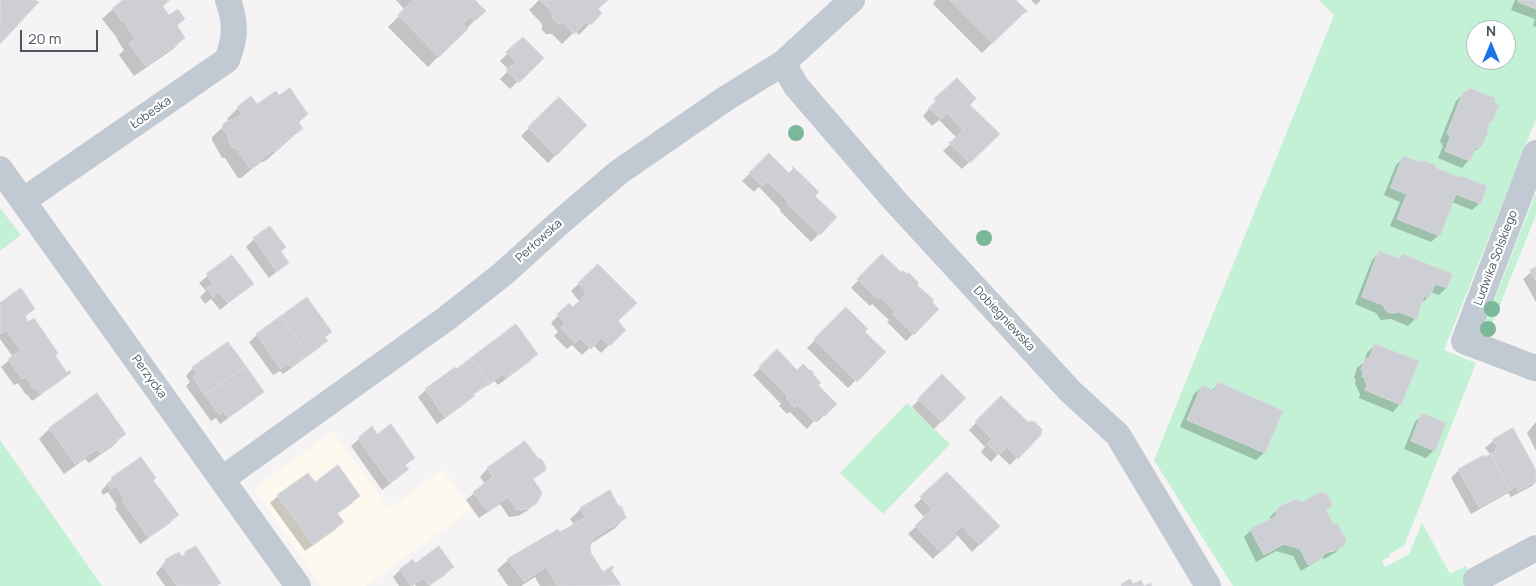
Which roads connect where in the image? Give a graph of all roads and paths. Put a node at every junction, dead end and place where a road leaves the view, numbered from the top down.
1 (228, 0) edge
2 (852, 0) edge
3 (782, 63) junction
4 (1536, 153) edge
5 (0, 169) edge
6 (24, 200) junction
7 (1536, 367) edge
8 (222, 479) junction
9 (1536, 548) edge
10 (1476, 580) dead end
11 (298, 586) edge
12 (1208, 586) edge

1 - 6 street, Łobeska
2 - 3 street, Perłowska
3 - 8 street, Perłowska
3 - 12 street, Dobiegniewska
4 - 7 street, Ludwika Solskiego
5 - 6 street, Perzycka
6 - 8 street, Perzycka
8 - 11 street, Perzycka
9 - 10 street

